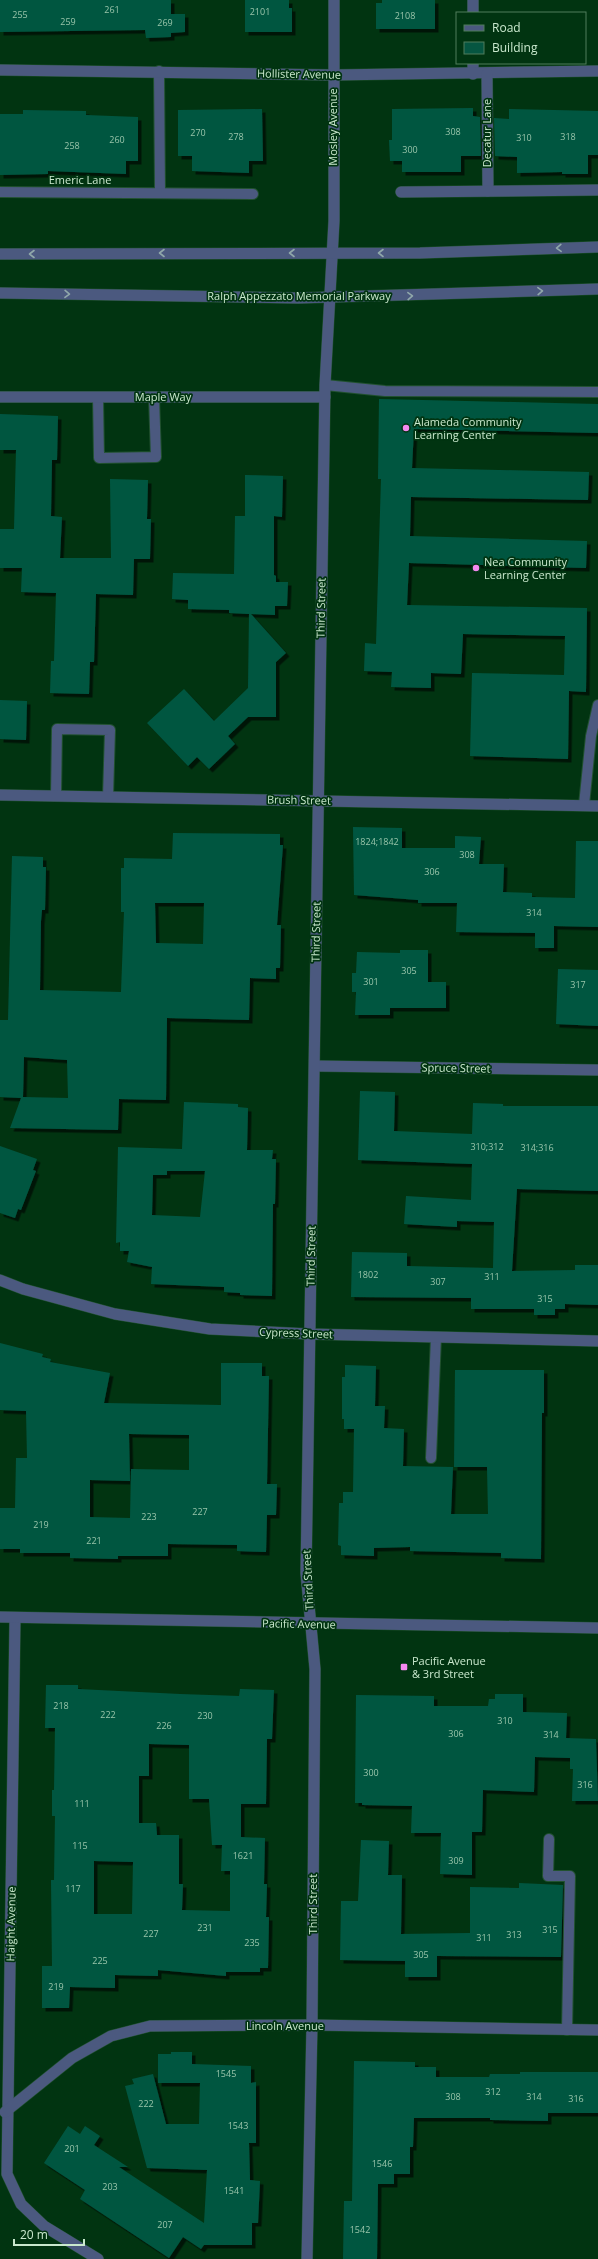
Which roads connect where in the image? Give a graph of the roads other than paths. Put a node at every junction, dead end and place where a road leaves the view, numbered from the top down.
1 (334, 0) edge
2 (473, 0) edge
3 (473, 12) edge
4 (473, 68) edge
5 (0, 70) edge
6 (159, 71) junction
7 (598, 71) edge
8 (333, 74) junction
9 (487, 74) junction
10 (598, 190) edge
11 (488, 191) junction
12 (0, 192) edge
13 (401, 192) dead end
14 (160, 193) junction
15 (253, 194) dead end
16 (598, 247) edge
17 (0, 254) edge
18 (331, 254) junction
19 (598, 289) edge
20 (0, 293) edge
21 (329, 298) junction
22 (325, 385) junction
23 (598, 392) edge
24 (0, 397) edge
25 (98, 397) junction
26 (154, 397) junction
27 (325, 397) junction
28 (598, 705) edge
29 (0, 795) edge
30 (56, 796) junction
31 (108, 797) junction
32 (318, 800) junction
33 (584, 806) junction
34 (598, 806) edge
35 (315, 1066) junction
36 (598, 1070) edge
37 (0, 1280) edge
38 (309, 1334) junction
39 (436, 1337) junction
40 (598, 1341) edge
41 (431, 1458) dead end
42 (0, 1617) edge
43 (15, 1618) junction
44 (311, 1624) junction
45 (598, 1628) edge
46 (549, 1839) dead end
47 (312, 2026) junction
48 (567, 2030) junction
49 (598, 2030) edge
50 (4, 2113) edge
51 (98, 2259) edge
52 (307, 2259) edge

1 - 8 street, Mosley Avenue
2 - 3 street
4 - 8 street, Hollister Avenue
4 - 9 street, Hollister Avenue
5 - 6 street, Hollister Avenue
6 - 8 street, Hollister Avenue
6 - 14 lane
7 - 9 street, Hollister Avenue
8 - 18 street, Mosley Avenue
9 - 11 street, Decatur Lane
10 - 11 street
11 - 13 street
12 - 14 lane, Emeric Lane
14 - 15 lane, Emeric Lane
16 -> 18 street
18 -> 17 street
18 - 21 street, Third Street
21 -> 19 street, Ralph Appezzato Memorial Parkway
20 -> 21 street, Ralph Appezzato Memorial Parkway
21 - 22 street, Third Street
22 - 23 lane
22 - 27 street, Third Street
24 - 25 street, Maple Way
25 - 26 street, Maple Way
25 - 26 lane
26 - 27 street, Maple Way
27 - 32 street, Third Street
28 - 33 lane
29 - 30 street, Brush Street
30 - 31 street, Brush Street
30 - 31 lane
31 - 32 street, Brush Street
32 - 33 street, Brush Street
32 - 35 street, Third Street
33 - 34 street, Brush Street
35 - 36 street, Spruce Street
35 - 38 street, Third Street
37 - 38 street, Cypress Street
38 - 39 street, Cypress Street
38 - 44 street, Third Street
39 - 40 street, Cypress Street
39 - 41 lane
42 - 43 street, Pacific Avenue
43 - 44 street, Pacific Avenue
43 - 50 street, Haight Avenue
44 - 45 street, Pacific Avenue
44 - 47 street, Third Street
46 - 48 lane
47 - 48 street, Lincoln Avenue
47 - 50 street, Lincoln Avenue
47 - 52 street, Third Street
48 - 49 street, Lincoln Avenue
50 - 51 street, Haight Avenue

